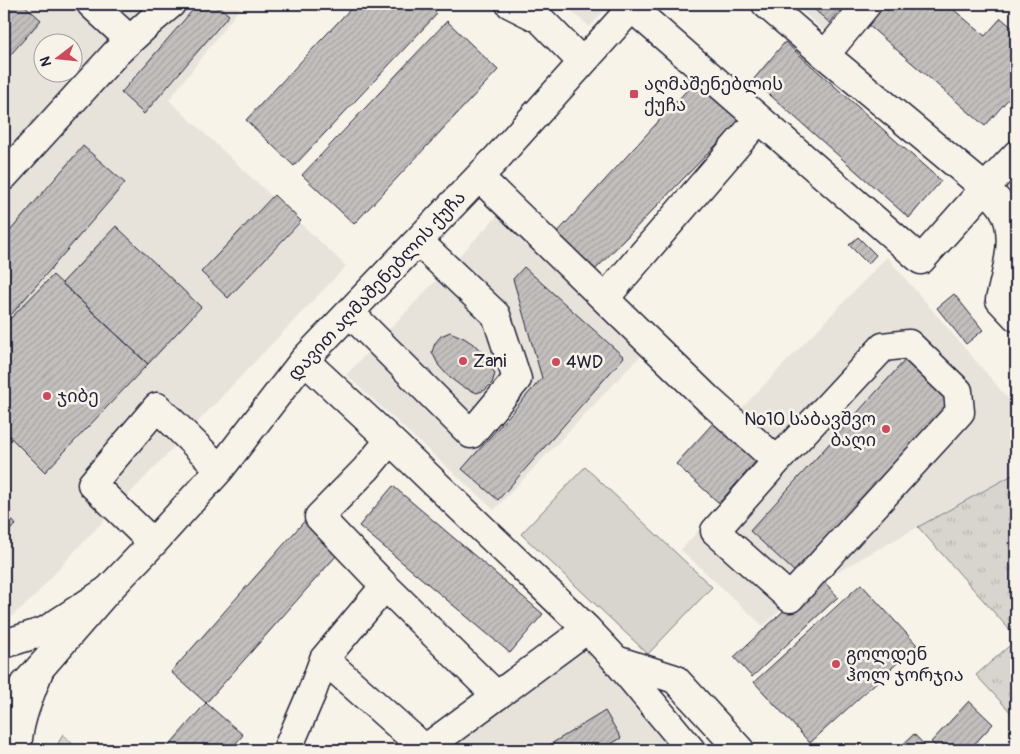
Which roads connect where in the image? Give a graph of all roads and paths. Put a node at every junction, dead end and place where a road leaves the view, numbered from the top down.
1 (91, 4) edge
2 (171, 4) edge
3 (510, 4) edge
4 (766, 4) edge
5 (867, 4) edge
6 (634, 6) edge
7 (547, 11) edge
8 (130, 40) junction
9 (825, 55) junction
10 (582, 62) junction
11 (759, 119) junction
12 (1016, 155) edge
13 (4, 176) edge
14 (479, 177) junction
15 (985, 188) junction
16 (418, 241) junction
17 (605, 298) junction
18 (350, 313) junction
19 (1016, 317) edge
20 (304, 360) junction
21 (390, 440) junction
22 (777, 461) junction
23 (220, 469) junction
24 (153, 543) junction
25 (385, 586) junction
26 (108, 590) junction
27 (587, 629) junction
28 (4, 644) edge
29 (324, 659) junction
30 (616, 660) junction
31 (40, 668) junction
32 (497, 696) junction
33 (4, 707) edge
34 (17, 750) edge
35 (287, 750) edge
36 (691, 750) edge
37 (740, 750) edge

1 - 8 street
2 - 8 street
3 - 7 street
4 - 9 street
5 - 9 street
6 - 10 street, დავით აღმაშენებლის ქუჩა
6 - 11 street
7 - 10 street
8 - 13 street
9 - 15 street
10 - 14 street, დავით აღმაშენებლის ქუჩა
11 - 15 street
11 - 17 street
12 - 15 street
14 - 16 street, დავით აღმაშენებლის ქუჩა
14 - 17 street
15 - 19 street
16 - 18 street, დავით აღმაშენებლის ქუჩა
16 - 18 street
17 - 22 street
18 - 20 street, დავით აღმაშენებლის ქუჩა
20 - 21 street
20 - 23 street, დავით აღმაშენებლის ქუჩა
21 - 25 street
21 - 27 street
22 - 22 street
23 - 24 street, დავით აღმაშენებლის ქუჩა
23 - 24 street
24 - 26 street, დავით აღმაშენებლის ქუჩა
25 - 29 street
25 - 32 street
26 - 28 street
26 - 31 street, დავით აღმაშენებლის ქუჩა
27 - 30 street
27 - 32 street
29 - 32 street
29 - 35 street
30 - 36 street
30 - 37 street
31 - 33 street, დავით აღმაშენებლის ქუჩა
31 - 34 street

